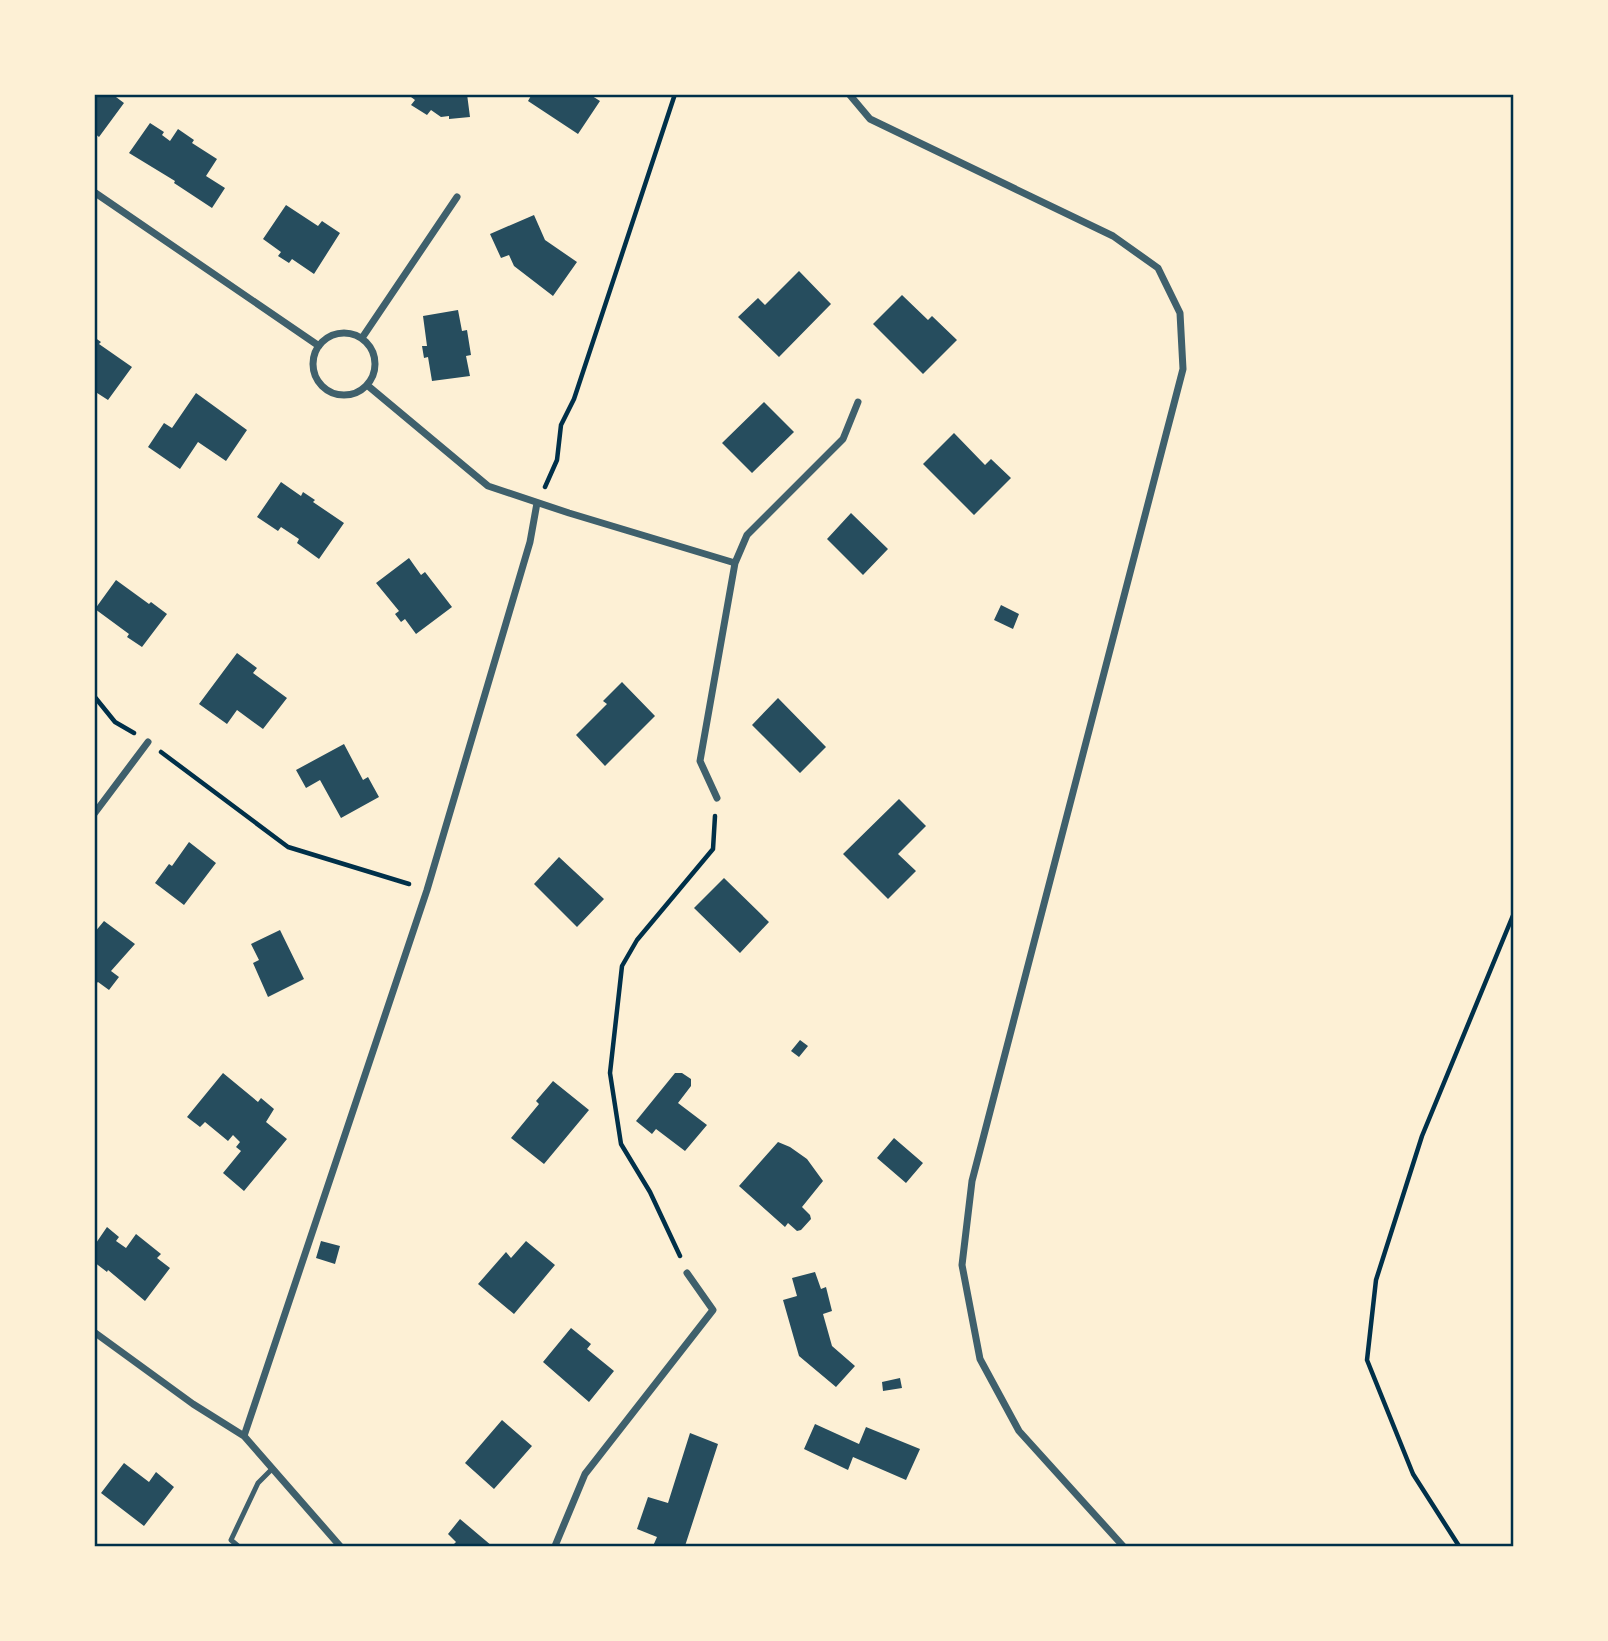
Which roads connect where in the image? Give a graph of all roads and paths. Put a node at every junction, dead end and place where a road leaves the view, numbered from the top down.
1 (675, 94) edge
2 (849, 94) edge
3 (94, 192) edge
4 (457, 197) dead end
5 (362, 338) junction
6 (318, 346) junction
7 (367, 384) junction
8 (858, 402) dead end
9 (537, 503) junction
10 (735, 563) junction
11 (94, 696) edge
12 (148, 742) junction
13 (717, 798) joint
14 (94, 814) edge
15 (427, 890) junction
16 (1514, 913) edge
17 (687, 1273) joint
18 (94, 1332) edge
19 (244, 1436) junction
20 (272, 1469) junction
21 (238, 1546) edge
22 (340, 1546) edge
23 (555, 1546) edge
24 (1123, 1546) edge
25 (1459, 1546) edge

1 - 9 path
2 - 24 street
3 - 6 street
4 - 5 street
5 - 6 street
5 - 7 street
6 - 7 street
7 - 9 street
8 - 10 street
9 - 10 street
9 - 15 street
10 - 13 street
11 - 12 path
12 - 14 street
12 - 15 path
13 - 17 path
15 - 19 street
16 - 25 path
17 - 23 street
18 - 19 street
19 - 20 street
20 - 21 lane
20 - 22 street

